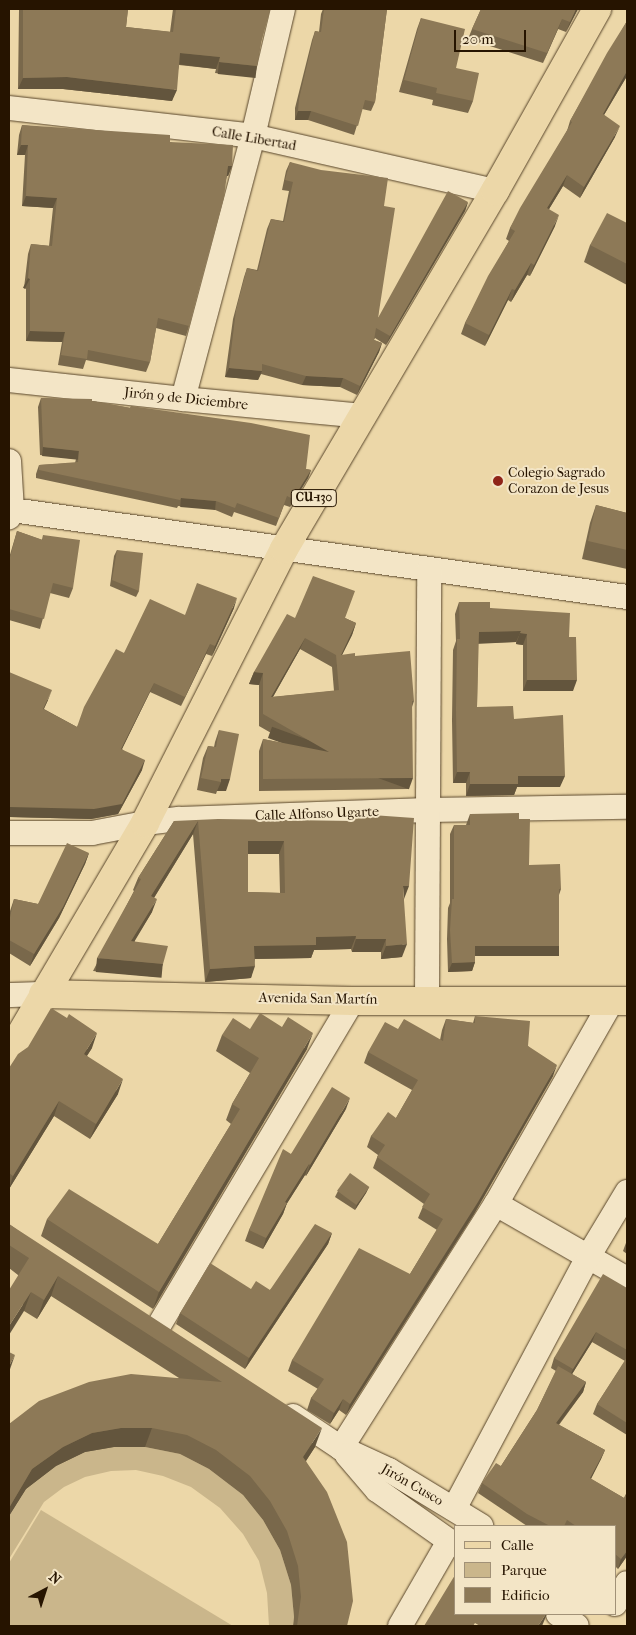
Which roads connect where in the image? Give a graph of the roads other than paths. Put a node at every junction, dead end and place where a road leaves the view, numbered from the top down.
1 (283, 9) edge
2 (597, 9) edge
3 (9, 108) edge
4 (253, 136) junction
5 (495, 191) junction
6 (9, 380) edge
7 (183, 399) junction
8 (363, 416) junction
9 (9, 461) edge
10 (10, 514) edge
11 (284, 550) junction
12 (429, 569) junction
13 (627, 597) edge
14 (627, 807) edge
15 (428, 810) junction
16 (145, 823) junction
17 (9, 833) edge
18 (43, 994) junction
19 (9, 995) edge
20 (427, 999) junction
21 (352, 1000) junction
22 (620, 1001) edge
23 (9, 1054) edge
24 (627, 1192) edge
25 (496, 1204) junction
26 (588, 1257) junction
27 (627, 1279) edge
28 (158, 1327) edge
29 (275, 1404) edge
30 (341, 1448) junction
31 (454, 1510) junction
32 (479, 1525) edge
33 (452, 1543) edge
34 (627, 1583) edge
35 (616, 1602) edge
36 (616, 1611) edge
37 (560, 1615) edge
38 (627, 1619) edge
39 (400, 1626) edge
40 (577, 1626) edge

1 - 4 street
2 - 5 main road, CU-130
3 - 4 street, Calle Libertad
4 - 5 street, Calle Libertad
4 - 7 street
5 - 8 main road, CU-130
6 - 7 street, Jirón 9 de Diciembre
7 - 8 street, Jirón 9 de Diciembre
8 - 11 main road, CU-130
9 - 10 street
10 - 11 street
11 - 12 street
11 - 16 main road, CU-130
12 - 13 street
12 - 15 street
14 - 15 street, Calle Alfonso Ugarte
15 - 16 street, Calle Alfonso Ugarte
15 - 20 street
16 - 17 street, Calle Alfonso Ugarte
16 - 18 main road, CU-130
18 - 19 street, Avenida San Martín
18 - 21 main road, Avenida San Martín
18 - 23 main road
20 - 21 main road, Avenida San Martín
20 - 22 main road, Avenida San Martín
21 - 28 street
22 - 25 street
24 - 26 street
25 - 26 street
25 - 30 street
26 - 27 street
26 - 31 street
29 - 30 street, Jirón Cusco
30 - 31 street, Jirón Cusco
30 - 33 street, Jirón Cusco
31 - 32 street, Jirón Cusco
33 - 39 street
34 - 35 street
36 - 38 street
37 - 40 street

